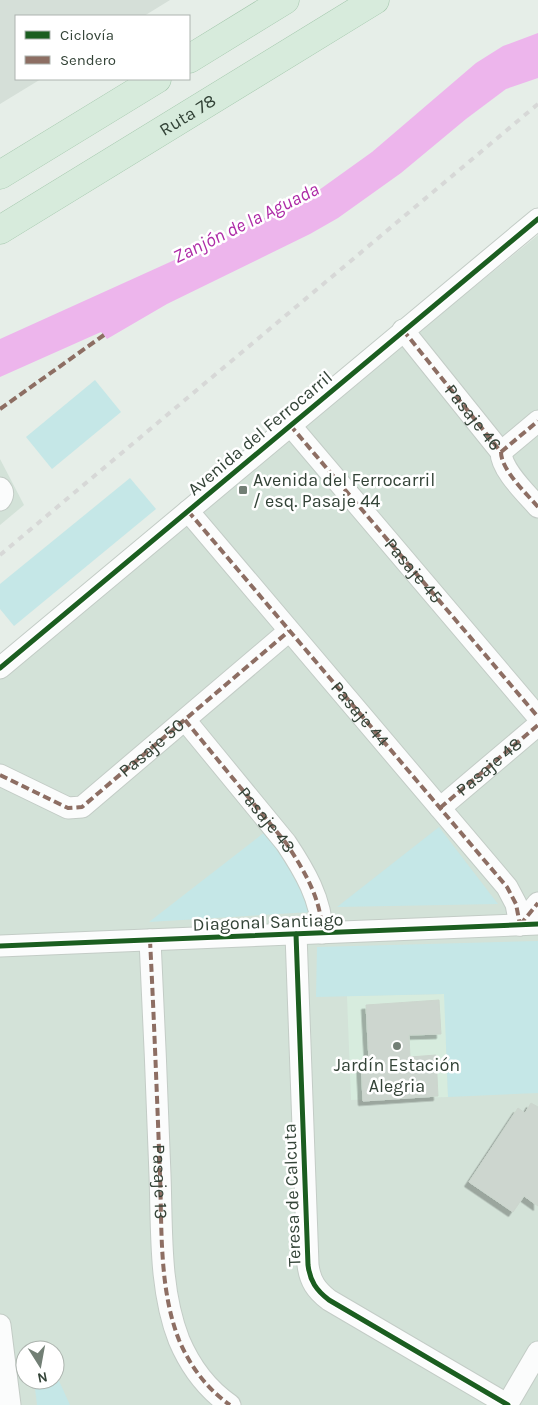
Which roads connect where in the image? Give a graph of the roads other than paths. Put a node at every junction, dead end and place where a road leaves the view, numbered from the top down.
1 (285, 0) edge
2 (375, 0) edge
3 (190, 58) edge
4 (155, 80) edge
5 (0, 175) edge
6 (538, 219) edge
7 (0, 230) edge
8 (403, 330) junction
9 (538, 421) edge
10 (290, 425) junction
11 (501, 452) junction
12 (0, 488) edge
13 (0, 500) edge
14 (538, 507) edge
15 (188, 511) junction
16 (289, 631) junction
17 (0, 668) edge
18 (538, 716) edge
19 (185, 720) junction
20 (538, 725) edge
21 (0, 775) edge
22 (440, 808) junction
23 (538, 904) edge
24 (529, 925) edge
25 (322, 933) junction
26 (296, 934) junction
27 (150, 940) junction
28 (0, 946) edge
29 (0, 1325) edge
30 (538, 1352) edge
31 (2, 1373) edge
32 (10, 1405) edge
33 (230, 1405) edge
34 (508, 1405) edge

1 - 3 highway
2 - 7 highway, Ruta 78
4 - 5 highway
6 - 8 street, Avenida del Ferrocarril
8 - 10 street, Avenida del Ferrocarril
8 - 11 street, Pasaje 46
9 - 11 street
10 - 15 street, Avenida del Ferrocarril
10 - 18 street, Pasaje 45
11 - 14 street, Pasaje 46
12 - 13 street
15 - 16 street, Pasaje 44
15 - 17 street, Avenida del Ferrocarril
16 - 19 street, Pasaje 50
16 - 22 street, Pasaje 44
19 - 21 street, Pasaje 50
19 - 25 street, Pasaje 43
20 - 22 street, Pasaje 48
22 - 24 street, Pasaje 44
23 - 24 street
24 - 25 street, Diagonal Santiago
25 - 26 street, Diagonal Santiago
26 - 27 street, Diagonal Santiago
26 - 34 street, Teresa de Calcuta
27 - 28 street, Diagonal Santiago
27 - 33 street, Pasaje 13
29 - 31 street
30 - 34 street
31 - 32 street

